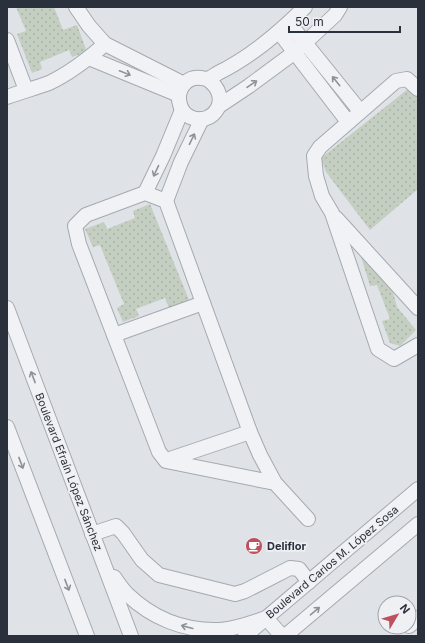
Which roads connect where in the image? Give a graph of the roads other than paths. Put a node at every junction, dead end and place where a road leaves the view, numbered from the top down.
1 (76, 7) edge
2 (305, 7) edge
3 (340, 7) edge
4 (284, 28) junction
5 (7, 40) edge
6 (306, 43) junction
7 (105, 44) junction
8 (295, 52) junction
9 (89, 58) junction
10 (151, 67) junction
11 (207, 79) junction
12 (145, 81) junction
13 (182, 89) junction
14 (418, 89) edge
15 (26, 90) junction
16 (7, 97) edge
17 (219, 106) junction
18 (182, 110) junction
19 (360, 111) junction
20 (202, 119) junction
21 (348, 122) junction
22 (163, 156) junction
23 (181, 162) junction
24 (145, 193) junction
25 (166, 201) junction
26 (332, 213) junction
27 (203, 303) junction
28 (7, 308) edge
29 (418, 308) edge
30 (114, 335) junction
31 (418, 345) edge
32 (7, 427) edge
33 (250, 432) junction
34 (166, 461) junction
35 (275, 483) junction
36 (418, 489) edge
37 (308, 519) dead end
38 (418, 524) edge
39 (92, 534) junction
40 (102, 560) junction
41 (309, 582) junction
42 (266, 618) junction
43 (86, 636) edge
44 (131, 636) edge
45 (245, 636) edge
46 (282, 636) edge
47 (285, 636) edge

1 - 7 street
2 - 4 street
3 - 6 street
4 - 6 street
4 - 8 street
4 - 11 street
5 - 15 street
6 - 8 street
19 -> 6 street
7 - 9 street
7 - 10 street
17 -> 8 street
8 - 21 street
9 -> 12 street
9 - 15 street
10 - 12 street
10 - 13 street
11 - 13 street
11 - 17 street
12 - 13 street
13 - 18 street
14 - 19 street
15 - 16 street
17 - 20 street
18 - 20 street
18 - 22 street
19 - 21 street
23 -> 20 street
21 - 26 street
22 - 23 street
22 -> 24 street
23 - 25 street
24 - 25 street
24 - 30 street
25 - 27 street
26 - 29 street
26 - 31 street
27 - 30 street
27 - 33 street
39 -> 28 street, Boulevard Efraín López Sánchez
30 - 34 street
32 -> 43 street
33 - 34 street
33 - 35 street
34 - 35 street
35 - 37 street
36 - 41 street, Boulevard Carlos M. López Sosa
47 -> 38 street
39 - 40 street, Boulevard Efraín López Sánchez
39 - 41 street
42 -> 40 street
40 - 44 street, Boulevard Efraín López Sánchez
41 - 42 street, Boulevard Carlos M. López Sosa
42 - 45 street, Boulevard Carlos M. López Sosa
42 - 46 street

